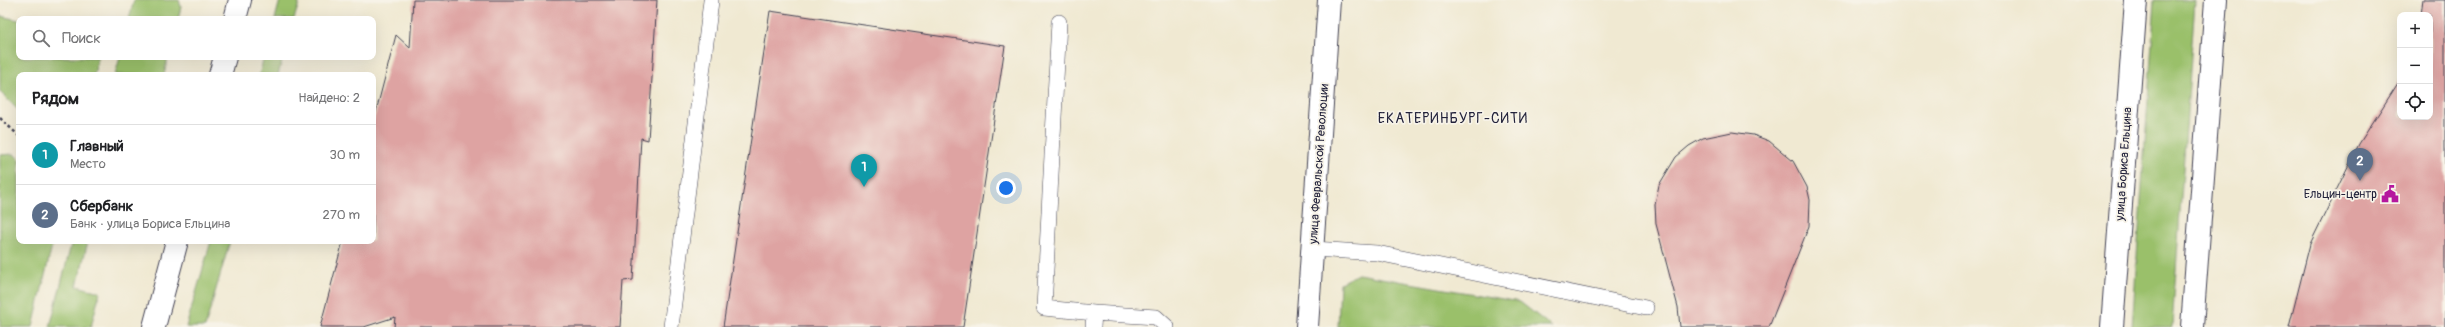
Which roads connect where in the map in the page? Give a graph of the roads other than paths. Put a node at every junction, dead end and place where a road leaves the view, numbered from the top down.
1 (240, 0) edge
2 (1329, 0) edge
3 (2136, 0) edge
4 (2216, 0) edge
5 (711, 1) dead end
6 (236, 16) edge
7 (1059, 22) dead end
8 (224, 60) edge
9 (221, 72) edge
10 (176, 244) edge
11 (1313, 249) junction
12 (1646, 308) dead end
13 (1093, 320) edge
14 (154, 327) edge
15 (671, 327) edge
16 (1167, 327) edge
17 (1307, 327) edge
18 (2112, 327) edge
19 (2192, 327) edge

1 - 6 street
2 - 11 street, улица Февральской Революции
3 - 18 street, улица Бориса Ельцина
4 - 19 street
5 - 15 lane
7 - 13 lane
8 - 9 street
10 - 14 street
11 - 12 lane
11 - 17 street, улица Февральской Революции
13 - 16 lane

